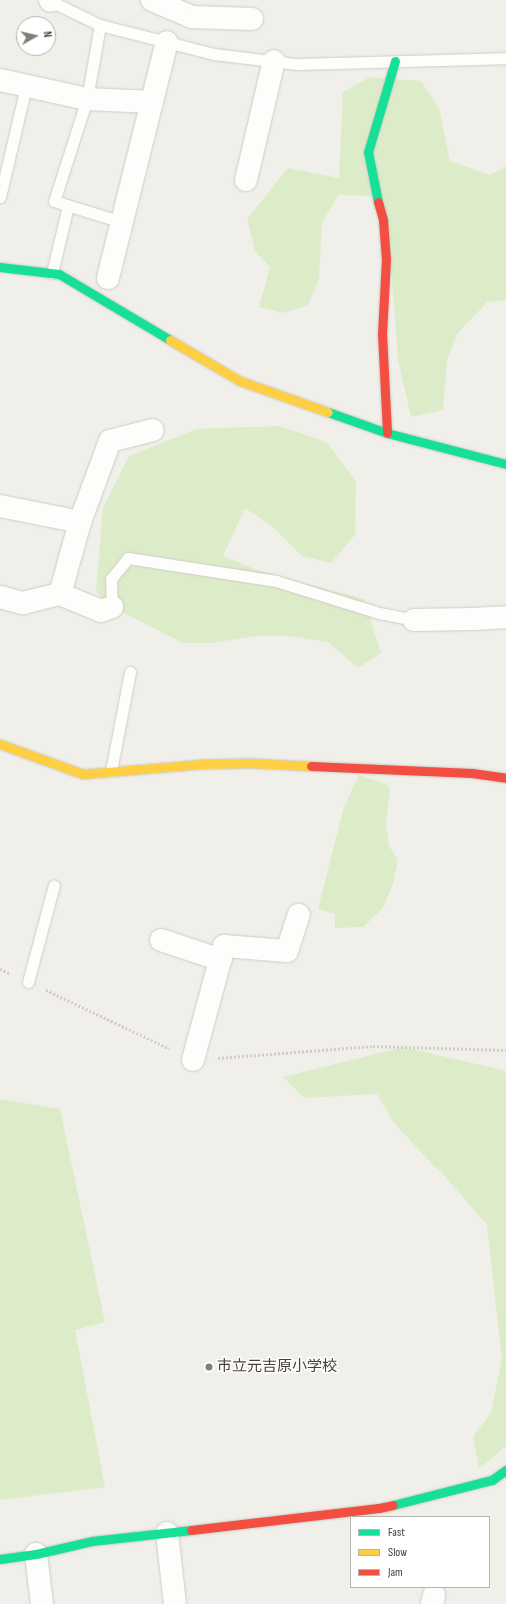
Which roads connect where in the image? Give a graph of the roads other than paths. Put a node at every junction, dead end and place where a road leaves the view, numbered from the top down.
1 (50, 0) edge
2 (152, 0) edge
3 (252, 19) dead end
4 (100, 25) junction
5 (167, 42) junction
6 (506, 58) edge
7 (274, 61) junction
8 (395, 61) junction
9 (0, 80) edge
10 (26, 86) junction
11 (87, 99) junction
12 (152, 102) junction
13 (246, 180) dead end
14 (0, 197) edge
15 (68, 206) junction
16 (122, 222) junction
17 (0, 267) edge
18 (52, 274) junction
19 (108, 278) dead end
20 (153, 430) dead end
21 (386, 433) junction
22 (506, 464) edge
23 (0, 506) edge
24 (80, 522) junction
25 (60, 594) junction
26 (0, 597) edge
27 (112, 607) joint
28 (506, 617) edge
29 (414, 620) joint
30 (130, 672) dead end
31 (0, 744) edge
32 (111, 771) junction
33 (506, 778) edge
34 (54, 885) dead end
35 (299, 915) dead end
36 (161, 940) dead end
37 (221, 960) junction
38 (28, 982) road end
39 (193, 1060) road end
40 (506, 1470) edge
41 (167, 1532) junction
42 (36, 1554) junction
43 (0, 1559) edge
44 (42, 1604) edge
45 (175, 1604) edge

1 - 4 lane
2 - 3 street
4 - 5 lane
4 - 11 lane
5 - 7 lane
5 - 12 street
6 - 8 lane
7 - 8 lane
7 - 13 street
8 - 21 street
9 - 10 street
10 - 11 street
10 - 14 lane
11 - 12 street
11 - 15 lane
12 - 16 street
15 - 16 lane
15 - 18 lane
16 - 19 street
17 - 18 street
18 - 21 street
20 - 24 street
21 - 22 street
23 - 24 street
24 - 25 street
25 - 26 street
25 - 27 street
27 - 29 lane
28 - 29 street
30 - 32 lane
31 - 32 street
32 - 33 street
34 - 38 lane
35 - 37 street
36 - 37 street
37 - 39 street
40 - 41 street
41 - 42 street
41 - 45 street
42 - 43 street
42 - 44 street

